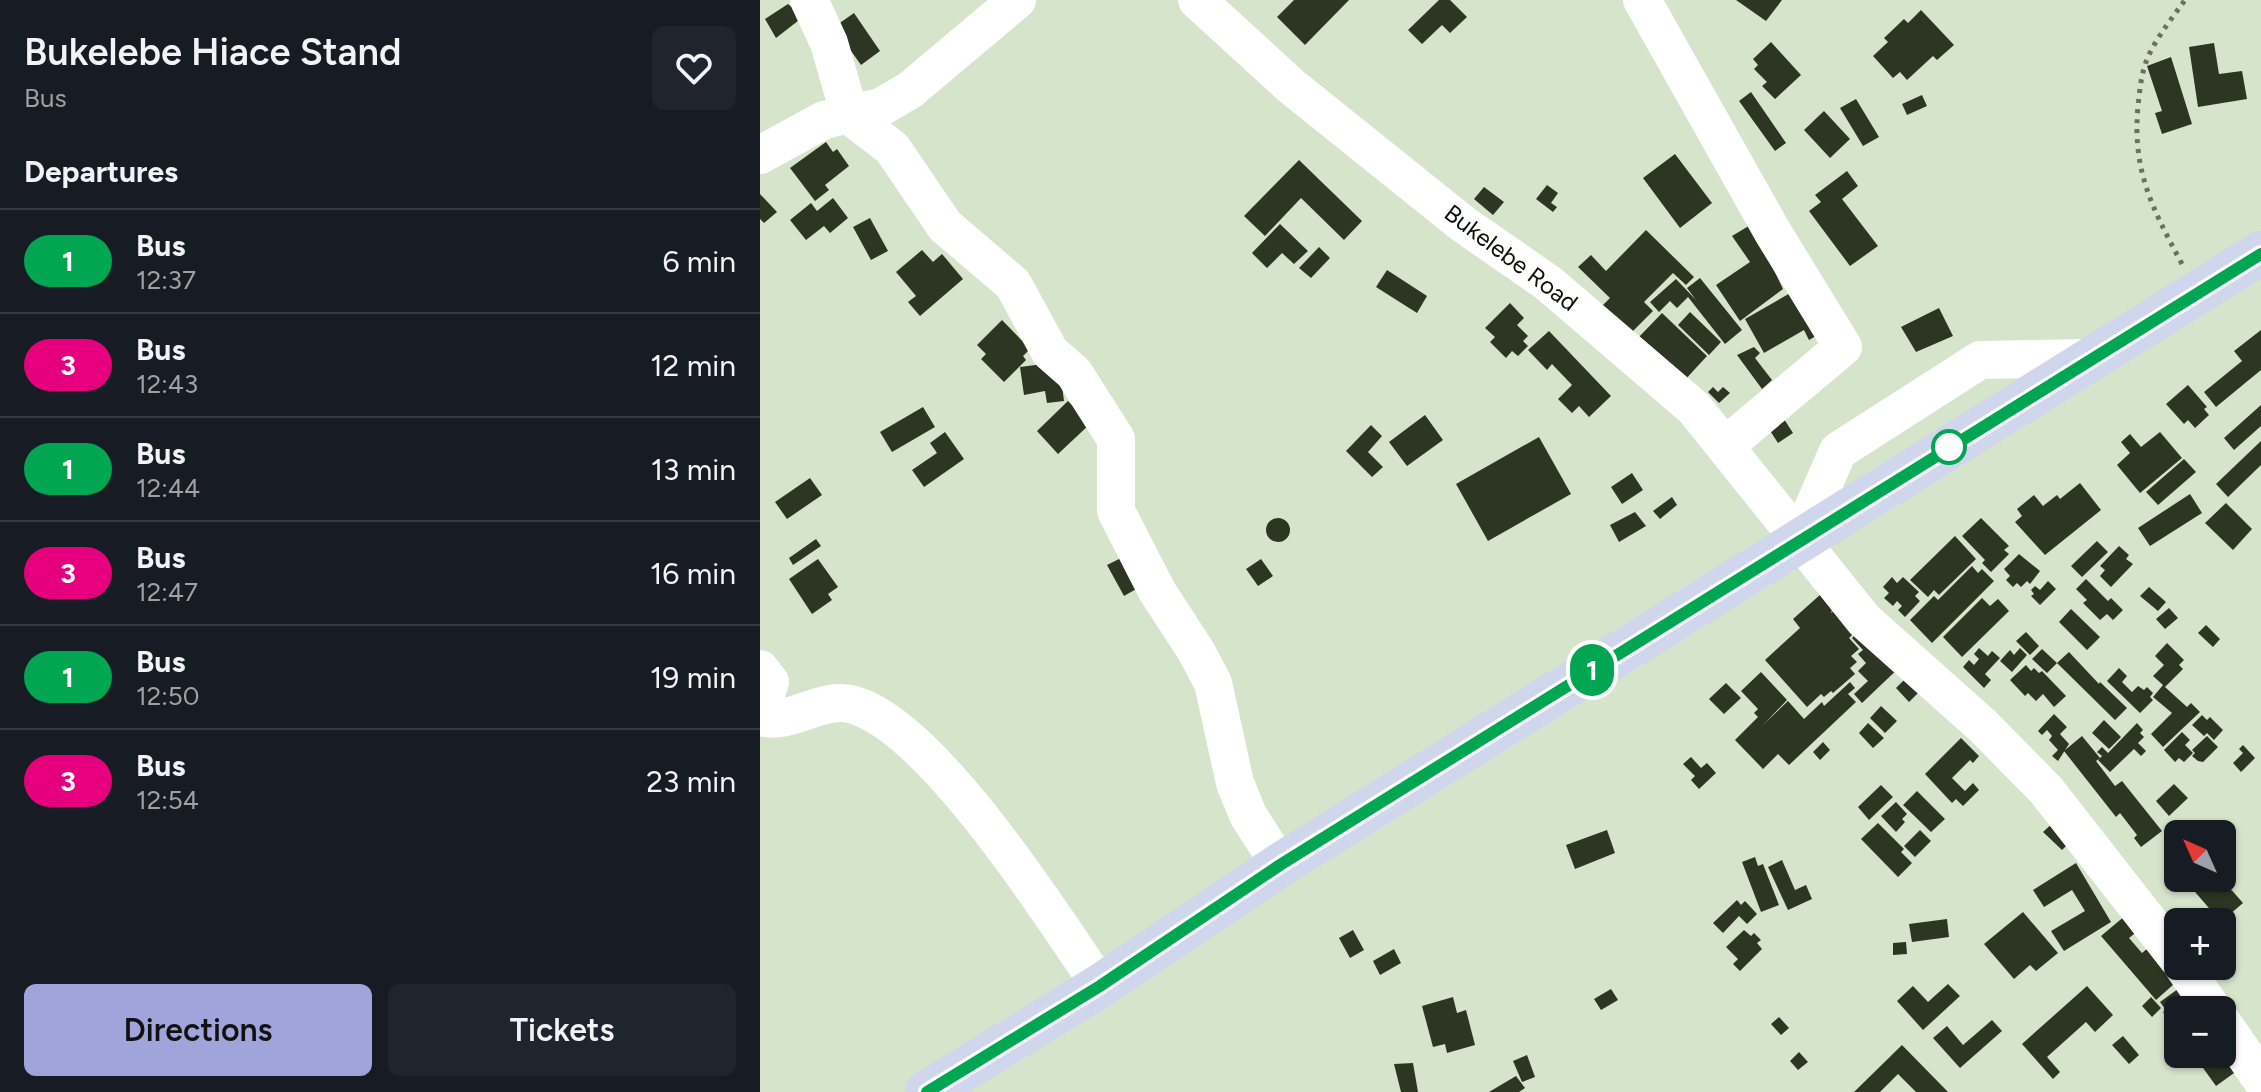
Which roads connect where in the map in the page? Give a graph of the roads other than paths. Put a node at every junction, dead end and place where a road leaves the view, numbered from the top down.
1 (809, 0) edge
2 (1017, 0) edge
3 (1197, 0) edge
4 (1642, 0) edge
5 (850, 116) junction
6 (760, 155) edge
7 (2261, 253) edge
8 (1725, 446) junction
9 (1799, 541) junction
10 (760, 669) edge
11 (760, 711) edge
12 (760, 717) edge
13 (1280, 865) junction
14 (2164, 941) edge
15 (1100, 986) junction
16 (2236, 1042) edge
17 (2261, 1079) edge
18 (934, 1090) edge

1 - 5 street
2 - 5 street
3 - 8 street, Bukelebe Road
4 - 8 street
5 - 6 street
5 - 13 street
7 - 9 highway
8 - 9 street, Bukelebe Road
9 - 13 highway
9 - 14 street, Bukelebe Road
10 - 11 street
12 - 15 street
13 - 15 highway
15 - 18 highway
16 - 17 street

